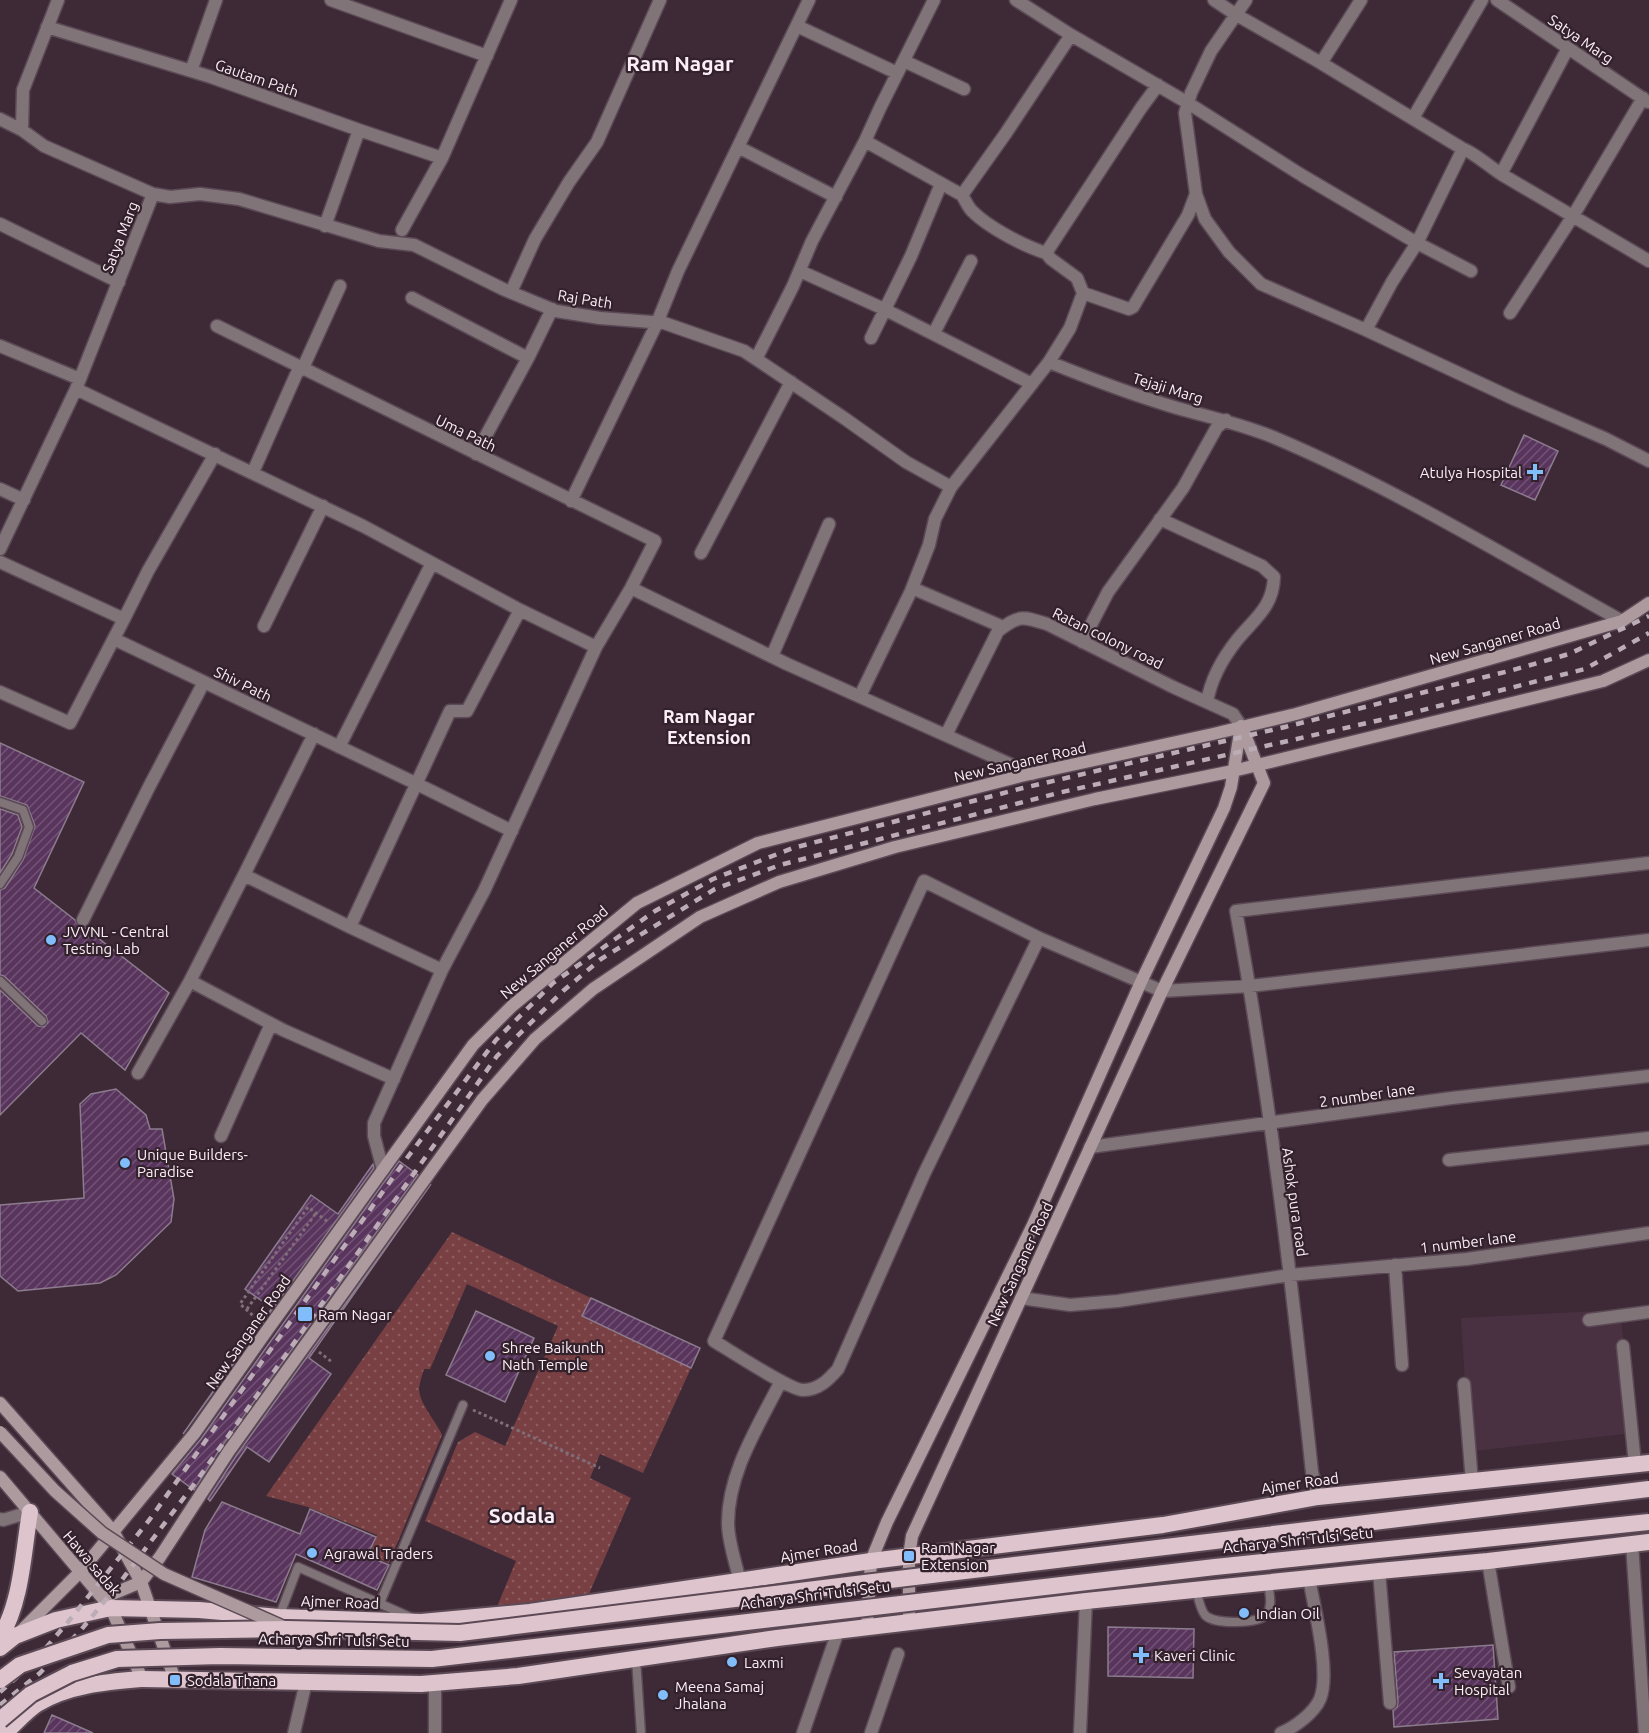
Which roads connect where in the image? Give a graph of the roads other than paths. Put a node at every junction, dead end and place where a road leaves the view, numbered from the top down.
1 (58, 0) edge
2 (216, 0) edge
3 (331, 0) edge
4 (511, 0) edge
5 (660, 0) edge
6 (809, 0) edge
7 (934, 0) edge
8 (1016, 0) edge
9 (1214, 0) edge
10 (1246, 0) edge
11 (1361, 0) edge
12 (1482, 0) edge
13 (1497, 0) edge
14 (1234, 14) junction
15 (797, 26) junction
16 (47, 27) junction
17 (1071, 35) junction
18 (1568, 48) junction
19 (487, 56) junction
20 (904, 61) junction
21 (1321, 63) junction
22 (191, 71) junction
23 (897, 73) junction
24 (1158, 85) junction
25 (964, 89) dead end
26 (1646, 100) edge
27 (1188, 103) junction
28 (1413, 118) junction
29 (0, 119) edge
30 (22, 130) junction
31 (359, 130) junction
32 (866, 141) junction
33 (738, 147) junction
34 (1463, 149) junction
35 (442, 158) junction
36 (1501, 174) junction
37 (941, 183) junction
38 (153, 194) junction
39 (1196, 194) junction
40 (962, 195) junction
41 (836, 197) junction
42 (1573, 216) junction
43 (0, 224) edge
44 (325, 226) junction
45 (402, 230) dead end
46 (1417, 243) junction
47 (1046, 253) junction
48 (971, 261) dead end
49 (1649, 261) edge
50 (800, 271) junction
51 (1471, 271) dead end
52 (119, 282) junction
53 (340, 286) dead end
54 (511, 292) junction
55 (1083, 293) junction
56 (412, 298) dead end
57 (552, 309) junction
58 (885, 309) junction
59 (1510, 313) dead end
60 (657, 322) junction
61 (217, 326) dead end
62 (1366, 330) junction
63 (934, 333) junction
64 (871, 338) dead end
65 (0, 346) edge
66 (528, 358) junction
67 (756, 359) junction
68 (1049, 362) junction
69 (300, 369) junction
70 (791, 382) junction
71 (78, 384) junction
72 (1032, 384) junction
73 (1226, 420) junction
74 (215, 454) junction
75 (476, 454) junction
76 (1649, 461) edge
77 (253, 472) junction
78 (951, 487) junction
79 (0, 489) edge
80 (24, 500) junction
81 (571, 501) junction
82 (323, 506) junction
83 (1160, 519) junction
84 (829, 524) dead end
85 (0, 549) edge
86 (700, 553) dead end
87 (0, 562) edge
88 (432, 562) junction
89 (631, 588) junction
90 (912, 588) junction
91 (1649, 603) edge
92 (520, 610) junction
93 (124, 619) junction
94 (1622, 621) junction
95 (264, 626) dead end
96 (1003, 627) junction
97 (114, 639) junction
98 (1082, 642) junction
99 (596, 647) junction
100 (772, 656) junction
101 (1649, 660) edge
102 (204, 682) junction
103 (0, 692) edge
104 (860, 696) junction
105 (1207, 702) junction
106 (1241, 726) junction
107 (314, 734) junction
108 (945, 735) junction
109 (339, 747) junction
110 (1257, 765) junction
111 (1233, 771) junction
112 (1032, 774) junction
113 (415, 783) junction
114 (0, 802) edge
115 (512, 831) junction
116 (1649, 863) edge
117 (244, 875) junction
118 (0, 884) edge
119 (83, 920) dead end
120 (350, 927) junction
121 (1039, 938) junction
122 (1649, 940) edge
123 (442, 970) junction
124 (0, 981) edge
125 (190, 981) junction
126 (1141, 982) junction
127 (1250, 986) junction
128 (1162, 991) junction
129 (42, 1022) dead end
130 (271, 1024) junction
131 (138, 1072) dead end
132 (1649, 1076) edge
133 (394, 1079) junction
134 (1269, 1123) junction
135 (221, 1136) dead end
136 (1649, 1138) edge
137 (1090, 1147) junction
138 (1449, 1160) dead end
139 (383, 1170) junction
140 (1649, 1233) edge
141 (1395, 1265) junction
142 (1290, 1275) junction
143 (1021, 1298) junction
144 (1649, 1312) edge
145 (1589, 1320) dead end
146 (1623, 1346) dead end
147 (1402, 1365) dead end
148 (781, 1381) junction
149 (1464, 1384) dead end
150 (0, 1403) edge
151 (463, 1406) road end
152 (0, 1432) edge
153 (1642, 1464) edge
154 (0, 1478) edge
155 (1472, 1482) junction
156 (1649, 1489) edge
157 (1318, 1497) junction
158 (30, 1512) junction
159 (0, 1519) edge
160 (1649, 1522) edge
161 (113, 1531) junction
162 (1640, 1543) edge
163 (909, 1556) junction
164 (871, 1561) junction
165 (1488, 1562) junction
166 (1379, 1570) junction
167 (80, 1572) junction
168 (1309, 1578) junction
169 (141, 1582) junction
170 (740, 1582) junction
171 (1268, 1582) junction
172 (1196, 1589) junction
173 (1086, 1601) junction
174 (107, 1603) junction
175 (380, 1603) junction
176 (149, 1608) junction
177 (421, 1622) junction
178 (283, 1623) junction
179 (909, 1623) junction
180 (867, 1627) junction
181 (838, 1631) junction
182 (8, 1637) edge
183 (0, 1648) edge
184 (898, 1654) dead end
185 (636, 1659) junction
186 (142, 1679) junction
187 (0, 1680) edge
188 (175, 1680) junction
189 (306, 1682) junction
190 (435, 1683) junction
191 (1509, 1687) dead end
192 (1390, 1703) dead end
193 (0, 1720) edge
194 (5, 1733) edge
195 (294, 1733) edge
196 (435, 1733) edge
197 (641, 1733) edge
198 (803, 1733) edge
199 (871, 1733) edge
200 (1080, 1733) edge
201 (1281, 1733) edge
202 (1645, 1733) edge

1 - 16 street
2 - 22 street
3 - 19 street
4 - 19 street
5 - 54 street
6 - 15 street
7 - 20 street
8 - 17 street
9 - 14 street
10 - 14 street
11 - 21 street
12 - 28 street
13 - 18 street, Satya Marg
14 - 21 street
14 - 27 street
15 - 23 street
15 - 33 street
16 - 22 street, Gautam Path
16 - 30 street
17 - 24 street
17 - 40 street
18 - 26 street, Satya Marg
18 - 36 street
19 - 35 street
20 - 23 street
20 - 25 street
21 - 28 street
22 - 31 street, Gautam Path
23 - 32 street
24 - 27 street
24 - 47 street
26 - 42 street
27 - 39 street
27 - 46 street
28 - 34 street
29 - 30 street, Satya Marg
30 - 38 street, Satya Marg
31 - 35 street, Gautam Path
31 - 44 street
32 - 37 street
32 - 41 street
33 - 41 street
33 - 60 street
34 - 36 street
34 - 46 street
35 - 45 street
36 - 42 street
37 - 40 street
37 - 58 street
38 - 44 street, Raj Path
38 - 52 street, Satya Marg
39 - 55 street
39 - 62 street
40 - 47 street
41 - 50 street
42 - 49 street
42 - 59 street
43 - 52 street
44 - 54 street, Raj Path
46 - 51 street
46 - 62 street
47 - 55 street
48 - 63 street
50 - 58 street
50 - 67 street
52 - 71 street, Satya Marg
53 - 69 street
54 - 57 street, Raj Path
55 - 68 street
56 - 66 street
57 - 60 street, Raj Path
57 - 66 street
58 - 63 street
58 - 64 street
60 - 67 street, Raj Path
60 - 81 street
61 - 69 street, Uma Path
62 - 76 street
63 - 72 street
65 - 71 street
66 - 75 street
67 - 70 street, Raj Path
68 - 72 street
68 - 73 street, Tejaji Marg
69 - 75 street, Uma Path
69 - 77 street
70 - 78 street, Raj Path
70 - 86 street
71 - 74 street
71 - 80 street, Satya Marg
72 - 78 street
73 - 83 street
73 - 94 street, Tejaji Marg
74 - 77 street
74 - 93 street
75 - 81 street, Uma Path
77 - 82 street
78 - 90 street
79 - 80 street
80 - 85 street, Satya Marg
81 - 89 street, Uma Path
82 - 88 street
82 - 95 street
83 - 98 street
83 - 105 street
84 - 100 street
87 - 93 street
88 - 92 street
88 - 109 street
89 - 99 street
89 - 100 street
90 - 96 street
90 - 104 street
91 - 94 main road, New Sanganer Road
92 - 99 street
92 - 113 street
93 - 97 street
94 - 106 main road, New Sanganer Road
96 - 98 street, Ratan colony road
96 - 108 street
97 - 102 street, Shiv Path
97 - 103 street
98 - 105 street, Ratan colony road
99 - 115 street
100 - 104 street
101 - 110 main road
102 - 107 street, Shiv Path
102 - 119 street
104 - 108 street
105 - 106 street, Ratan colony road
106 - 110 main road, New Sanganer Road
106 - 111 main road, New Sanganer Road
106 - 112 main road, New Sanganer Road
107 - 109 street, Shiv Path
107 - 117 street
108 - 112 street
109 - 113 street, Shiv Path
110 - 111 main road
110 - 128 main road, New Sanganer Road
111 - 126 main road, New Sanganer Road
111 - 169 main road
112 - 139 main road, New Sanganer Road
113 - 115 street, Shiv Path
113 - 120 street
114 - 118 lane
115 - 123 street
116 - 127 street, Ashok pura road
117 - 120 street
117 - 125 street
120 - 123 street
121 - 126 street
121 - 148 street
121 - 148 street
122 - 127 street
123 - 133 street
124 - 129 lane
125 - 130 street
125 - 131 street
126 - 128 street
126 - 164 main road, New Sanganer Road
127 - 128 street
127 - 134 street, Ashok pura road
128 - 137 main road, New Sanganer Road
130 - 133 street
130 - 135 street
132 - 134 street, 2 number lane
133 - 139 street
134 - 137 street, 2 number lane
134 - 142 street, Ashok pura road
136 - 138 street
137 - 143 main road, New Sanganer Road
139 - 161 main road, New Sanganer Road
140 - 141 street, 1 number lane
141 - 142 street, 1 number lane
141 - 147 street
142 - 143 street, 1 number lane
142 - 157 street, Ashok pura road
143 - 163 main road, New Sanganer Road
144 - 145 street
146 - 153 street
148 - 170 street
149 - 155 street
150 - 161 main road
151 - 175 lane
152 - 178 main road, bridge
153 - 155 highway, Ajmer Road
154 - 158 main road, Hawa sadak
155 - 157 highway, Ajmer Road
156 - 178 highway, Acharya Shri Tulsi Setu, bridge
157 - 163 highway, Ajmer Road
158 - 159 street
158 - 167 main road, Hawa sadak
158 - 182 highway
160 - 193 highway, Acharya Shri Tulsi Setu, bridge
161 - 167 main road, New Sanganer Road
161 - 169 main road
162 - 165 highway
162 - 202 street
163 - 164 highway, Ajmer Road
163 - 179 main road, New Sanganer Road
164 - 170 highway, Ajmer Road
164 - 180 main road, New Sanganer Road
165 - 166 highway
165 - 191 street
166 - 168 highway
166 - 192 street
167 - 174 main road, Hawa sadak
167 - 182 main road, New Sanganer Road
168 - 171 highway
168 - 201 street
169 - 174 main road
169 - 176 main road
170 - 177 highway, Ajmer Road
171 - 172 highway
171 - 172 lane
172 - 173 highway
173 - 179 highway
173 - 200 street
174 - 176 highway, Ajmer Road
174 - 182 highway, Ajmer Road
174 - 186 main road, Hawa sadak
175 - 177 lane
175 - 178 lane
176 - 178 highway, Ajmer Road
176 - 188 main road
177 - 178 highway, Ajmer Road
178 - 187 highway, Acharya Shri Tulsi Setu, bridge
179 - 180 highway
180 - 181 highway
181 - 185 highway
181 - 198 street
182 - 183 highway, Ajmer Road
184 - 199 street
185 - 190 highway
185 - 197 lane
186 - 188 highway
186 - 194 highway
188 - 189 highway
189 - 190 highway
189 - 195 street
190 - 196 street

